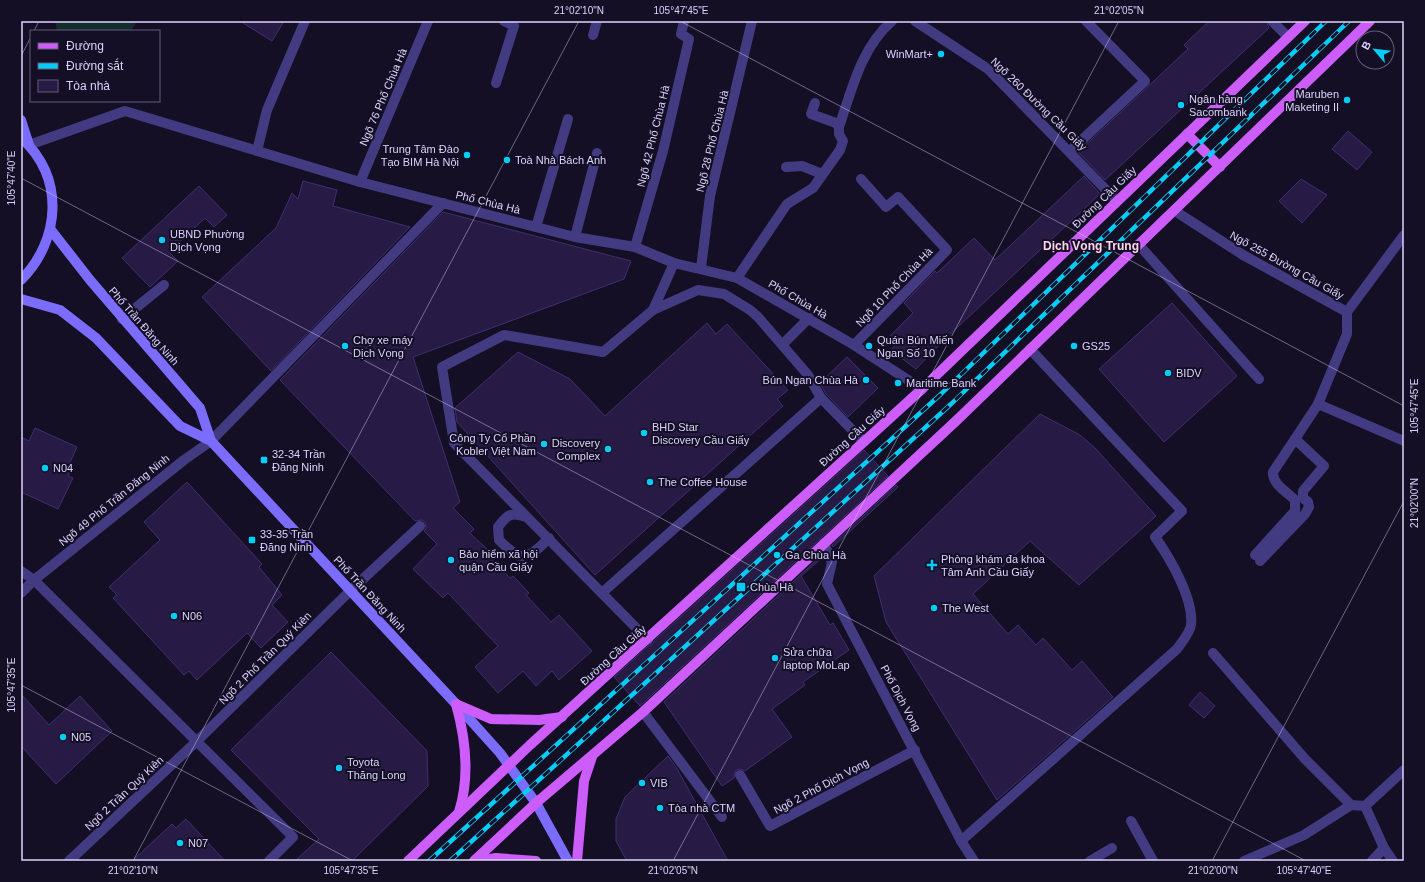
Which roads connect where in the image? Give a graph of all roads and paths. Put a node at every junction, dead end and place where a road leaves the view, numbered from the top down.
1 (305, 21) edge
2 (428, 21) edge
3 (504, 21) edge
4 (597, 21) edge
5 (684, 21) edge
6 (752, 21) edge
7 (892, 21) edge
8 (916, 21) edge
9 (1086, 21) edge
10 (1272, 21) edge
11 (1305, 21) edge
12 (1370, 21) edge
13 (593, 35) dead end
14 (1288, 36) junction
15 (496, 83) dead end
16 (815, 103) dead end
17 (568, 119) dead end
18 (21, 120) edge
19 (839, 127) junction
20 (1187, 134) junction
21 (25, 141) edge
22 (257, 151) junction
23 (1070, 151) junction
24 (597, 153) dead end
25 (786, 167) dead end
26 (1220, 167) junction
27 (822, 174) junction
28 (861, 179) dead end
29 (360, 182) junction
30 (1117, 201) junction
31 (443, 203) junction
32 (1175, 211) junction
33 (536, 227) junction
34 (51, 230) junction
35 (1404, 235) edge
36 (575, 237) junction
37 (1139, 245) junction
38 (635, 247) junction
39 (674, 263) junction
40 (701, 268) junction
41 (737, 278) junction
42 (21, 280) edge
43 (164, 285) dead end
44 (21, 299) edge
45 (653, 310) junction
46 (1347, 312) junction
47 (809, 318) junction
48 (122, 319) junction
49 (783, 344) junction
50 (854, 345) junction
51 (1030, 349) junction
52 (1259, 379) dead end
53 (922, 388) junction
54 (821, 398) junction
55 (1318, 404) junction
56 (1295, 439) junction
57 (211, 441) junction
58 (1404, 441) edge
59 (864, 442) junction
60 (528, 518) junction
61 (420, 526) dead end
62 (549, 538) junction
63 (824, 543) junction
64 (21, 571) edge
65 (34, 580) junction
66 (350, 590) junction
67 (602, 592) junction
68 (21, 593) edge
69 (648, 640) junction
70 (1213, 653) dead end
71 (456, 704) junction
72 (643, 712) junction
73 (562, 717) junction
74 (196, 742) junction
75 (914, 750) junction
76 (593, 755) junction
77 (509, 765) junction
78 (1404, 770) edge
79 (740, 775) dead end
80 (536, 803) junction
81 (1351, 806) junction
82 (1365, 806) junction
83 (458, 815) junction
84 (722, 817) dead end
85 (1131, 821) dead end
86 (961, 841) junction
87 (1112, 848) dead end
88 (1384, 848) junction
89 (69, 861) edge
90 (269, 861) edge
91 (408, 861) edge
92 (474, 861) edge
93 (478, 861) edge
94 (536, 861) edge
95 (568, 861) edge
96 (577, 861) edge
97 (974, 861) edge
98 (1090, 861) edge
99 (1153, 861) edge
100 (1244, 861) edge
101 (1372, 861) edge
102 (1393, 861) edge

1 - 22 street
2 - 29 street, Ngõ 76 Phố Chùa Hà
3 - 15 street
4 - 13 street
5 - 38 street, Ngõ 42 Phố Chùa Hà
6 - 40 street, Ngõ 28 Phố Chùa Hà
7 - 19 street
8 - 23 street, Ngõ 260 Đường Cầu Giấy
9 - 23 street
10 - 14 street
11 - 14 main road, Đường Cầu Giấy
12 - 26 main road
14 - 20 main road, Đường Cầu Giấy
16 - 19 street
17 - 33 street
18 - 21 street
19 - 27 street
20 - 26 main road
20 - 30 main road, Đường Cầu Giấy
21 - 22 street, Phố Chùa Hà
21 - 34 street
22 - 29 street, Phố Chùa Hà
23 - 30 street, Ngõ 260 Đường Cầu Giấy
24 - 36 street
25 - 27 street
26 - 32 main road
27 - 41 street
28 - 50 street, Ngõ 10 Phố Chùa Hà
29 - 31 street, Phố Chùa Hà
30 - 53 main road, Đường Cầu Giấy
31 - 33 street, Phố Chùa Hà
31 - 57 street, Ngõ 49 Phố Trần Đăng Ninh
32 - 37 main road
32 - 46 street, Ngõ 255 Đường Cầu Giấy
33 - 36 street, Phố Chùa Hà
34 - 42 street
34 - 48 street, Phố Trần Đăng Ninh
35 - 46 street
36 - 38 street, Phố Chùa Hà
37 - 51 main road
37 - 52 street
38 - 39 street, Phố Chùa Hà
39 - 40 street, Phố Chùa Hà
39 - 45 street
40 - 41 street, Phố Chùa Hà
41 - 47 street, Phố Chùa Hà
43 - 48 street
44 - 57 street, Phố Trần Đăng Ninh
45 - 49 street
45 - 60 street
46 - 55 street, Ngõ 255 Đường Cầu Giấy
47 - 49 street
47 - 50 street, Phố Chùa Hà
48 - 57 street, Phố Trần Đăng Ninh
49 - 54 street
50 - 53 street, Phố Chùa Hà
51 - 63 main road
51 - 86 street
53 - 59 main road, Đường Cầu Giấy
54 - 59 street
54 - 67 street
55 - 56 street, Ngõ 255 Đường Cầu Giấy
55 - 58 street
56 - 56 street, Ngõ 255 Đường Cầu Giấy
57 - 65 street, Ngõ 49 Phố Trần Đăng Ninh
57 - 66 street, Phố Trần Đăng Ninh
59 - 69 main road, Đường Cầu Giấy
60 - 62 street
60 - 62 street
61 - 66 street, Ngõ 2 Phố Trần Quý Kiên
62 - 67 street
63 - 72 main road
63 - 75 street, Phố Dịch Vọng
64 - 65 street
65 - 68 street, Ngõ 49 Phố Trần Đăng Ninh
65 - 74 street
66 - 71 street, Phố Trần Đăng Ninh
66 - 74 street, Ngõ 2 Phố Trần Quý Kiên
67 - 69 street
69 - 73 main road, Đường Cầu Giấy
70 - 81 street
71 - 73 main road
71 - 77 street, Phố Trần Đăng Ninh
71 - 83 main road
72 - 76 main road
72 - 84 street
73 - 77 main road, Đường Cầu Giấy
74 - 89 street, Ngõ 2 Trần Quý Kiên
74 - 90 street
75 - 79 street, Ngõ 2 Phố Dịch Vọng
75 - 86 street, Phố Dịch Vọng
76 - 80 main road
76 - 96 main road
77 - 80 street, Phố Trần Đăng Ninh
77 - 83 main road, Đường Cầu Giấy
78 - 82 street
80 - 92 main road
80 - 95 street, Phố Trần Đăng Ninh
81 - 82 street
81 - 100 street
82 - 88 street
83 - 91 main road, Đường Cầu Giấy
85 - 99 street
86 - 97 street, Phố Dịch Vọng
87 - 98 street
88 - 101 street
88 - 102 street
93 - 94 main road

